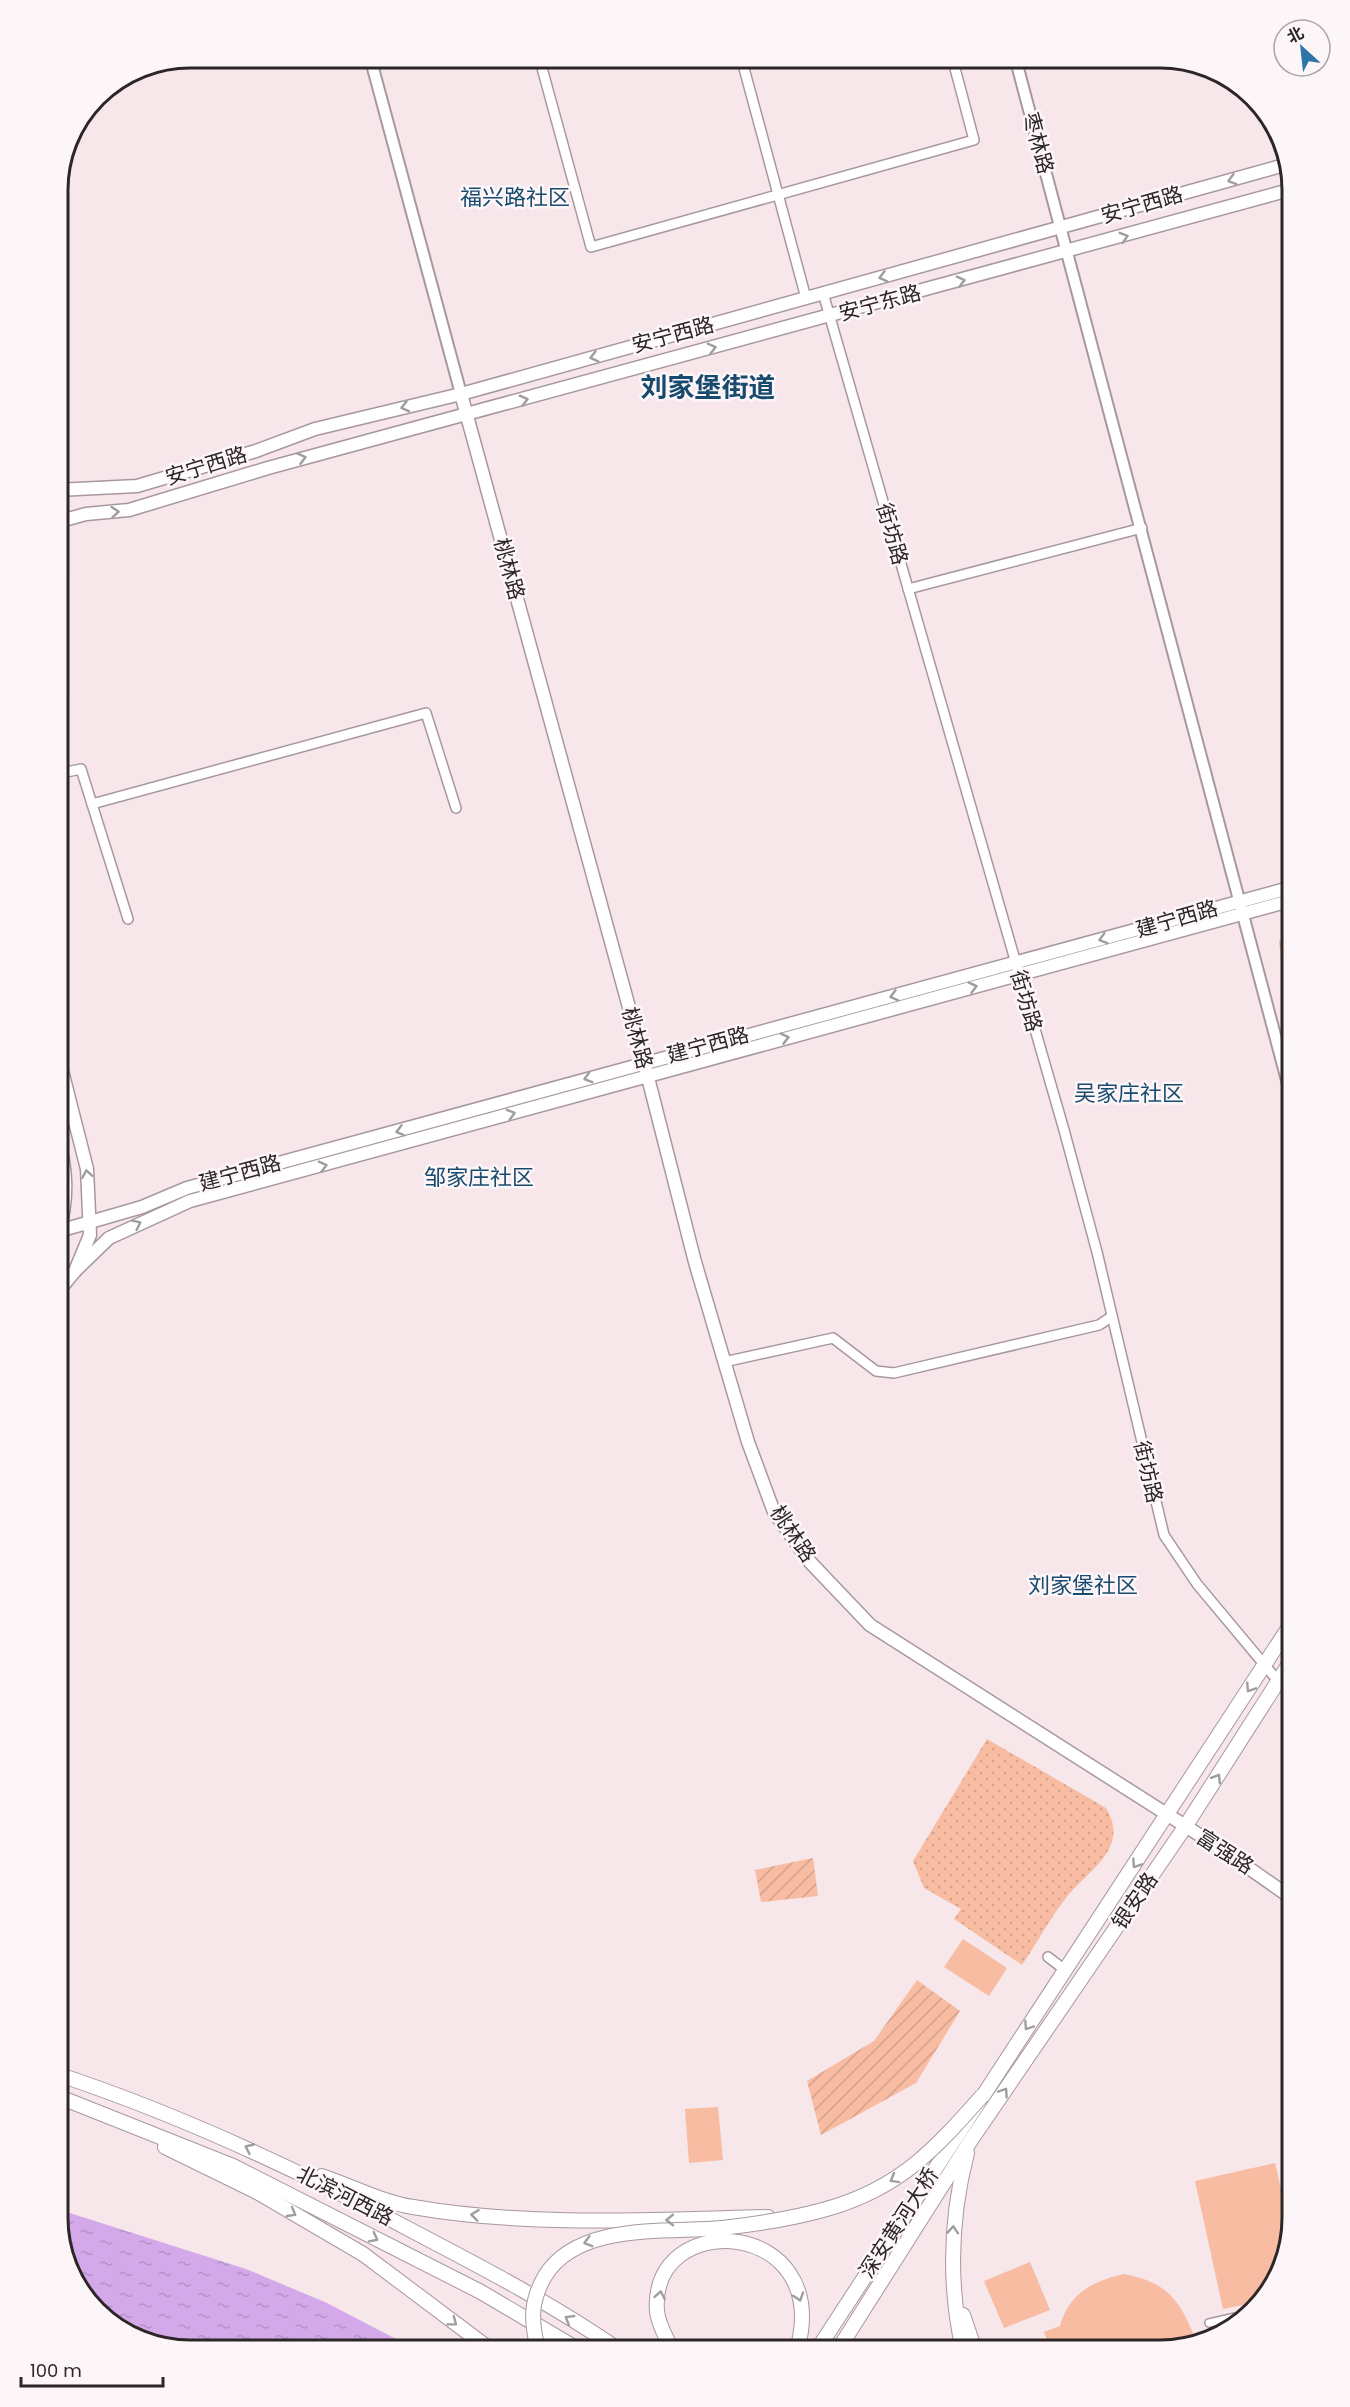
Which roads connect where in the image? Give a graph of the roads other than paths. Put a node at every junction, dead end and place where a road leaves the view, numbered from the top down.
1 (373, 68) edge
2 (542, 68) edge
3 (744, 68) edge
4 (955, 68) edge
5 (1018, 68) edge
6 (1280, 166) edge
7 (1282, 192) edge
8 (778, 195) junction
9 (1061, 228) junction
10 (1068, 252) junction
11 (823, 293) junction
12 (806, 298) junction
13 (830, 316) junction
14 (461, 394) junction
15 (468, 415) junction
16 (68, 489) edge
17 (68, 519) edge
18 (1142, 528) junction
19 (908, 589) junction
20 (68, 772) edge
21 (92, 804) junction
22 (456, 808) dead end
23 (1282, 891) edge
24 (1282, 901) edge
25 (1241, 907) junction
26 (128, 919) dead end
27 (1017, 969) junction
28 (644, 1062) junction
29 (1282, 1062) edge
30 (647, 1075) junction
31 (68, 1094) edge
32 (89, 1229) junction
33 (68, 1232) edge
34 (109, 1238) junction
35 (75, 1271) junction
36 (68, 1280) edge
37 (1111, 1317) junction
38 (724, 1362) junction
39 (1282, 1638) edge
40 (1264, 1665) junction
41 (1282, 1675) edge
42 (1278, 1681) junction
43 (1168, 1815) junction
44 (1185, 1827) junction
45 (1282, 1891) edge
46 (1048, 1957) dead end
47 (1065, 1970) junction
48 (68, 2078) edge
49 (982, 2096) junction
50 (68, 2100) edge
51 (111, 2116) junction
52 (971, 2140) junction
53 (273, 2160) junction
54 (791, 2217) junction
55 (952, 2258) junction
56 (481, 2292) junction
57 (1230, 2318) edge
58 (1209, 2323) dead end
59 (476, 2339) edge
60 (536, 2339) edge
61 (544, 2339) edge
62 (561, 2339) edge
63 (602, 2339) edge
64 (668, 2339) edge
65 (799, 2340) edge
66 (824, 2340) edge
67 (845, 2340) edge
68 (961, 2340) edge
69 (971, 2340) edge

1 - 14 street, 桃林路
2 - 8 street
3 - 8 street
4 - 8 street
5 - 9 street, 枣林路
6 -> 9 main road, 安宁西路
10 -> 7 main road, 安宁东路
8 - 12 street
9 - 10 street, 枣林路
9 -> 11 main road, 安宁西路
13 -> 10 main road, 安宁东路
10 - 18 street, 枣林路
11 - 12 main road, 安宁西路
11 - 13 street, 街坊路
12 -> 14 main road, 安宁西路
15 -> 13 main road, 安宁东路
13 - 19 street, 街坊路
14 - 15 main road, 桃林路
14 -> 16 main road, 安宁西路
17 -> 15 main road, 安宁西路
15 - 28 main road, 桃林路
18 - 19 street
18 - 25 street, 枣林路
19 - 27 street, 街坊路
20 - 21 street
21 - 22 street
21 - 26 street
23 - 25 main road, 建宁西路
24 - 25 main road, 建宁西路
25 - 27 main road, 建宁西路
25 - 29 street, 枣林路
27 -> 28 main road, 建宁西路
30 -> 27 main road, 建宁西路
27 - 37 street, 街坊路
28 - 30 main road, 桃林路
28 -> 32 main road, 建宁西路
34 -> 30 main road, 建宁西路
30 - 38 main road, 桃林路
32 -> 31 main road
32 - 33 main road
32 - 34 main road
32 - 35 main road
34 - 35 main road, 建宁西路
35 - 36 main road
37 - 38 street
37 - 40 street, 街坊路
38 - 43 main road, 桃林路
39 - 40 main road, 银安路
40 - 42 street, 街坊路
40 -> 43 main road, 银安路
41 - 42 main road, 银安路
44 -> 42 main road, 银安路
43 - 44 main road, 桃林路
43 -> 47 main road, 银安路
44 - 45 main road, 富强路
52 -> 44 main road, 银安路
46 - 47 street
47 -> 49 main road, 银安路
53 -> 48 main road, 北滨河西路
49 -> 54 main road, bridge
49 - 66 main road, 深安黄河大桥, bridge
50 - 51 main road, 北滨河西路
51 -> 56 main road, 北滨河西路
51 -> 59 main road
55 -> 52 main road
52 - 67 main road, 深安黄河大桥
54 -> 53 main road, bridge
63 -> 53 main road, 北滨河西路
54 -> 60 main road, bridge
55 - 68 main road
55 - 69 main road
56 - 61 main road
56 - 62 main road, 北滨河西路
57 - 58 street
64 -> 65 main road, bridge

